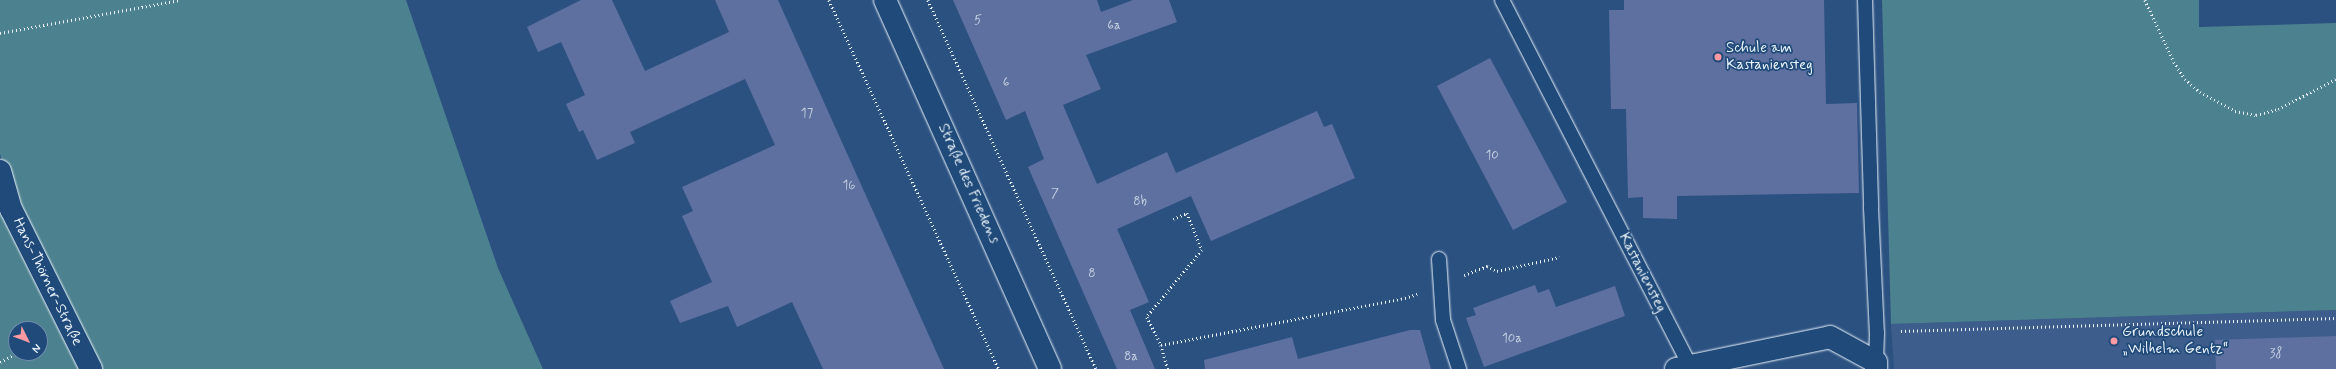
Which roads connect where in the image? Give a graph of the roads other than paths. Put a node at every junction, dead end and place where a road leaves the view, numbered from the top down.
1 (885, 0) edge
2 (1502, 0) edge
3 (1865, 0) edge
4 (0, 171) edge
5 (6, 211) edge
6 (1439, 258) dead end
7 (1876, 365) edge
8 (1683, 367) edge
9 (91, 369) edge
10 (1050, 369) edge
11 (1459, 369) edge

1 - 10 street, Straße des Friedens
2 - 8 lane, Kastaniensteg
3 - 7 lane
4 - 5 street, Hans-Thörner-Straße
5 - 9 street, Hans-Thörner-Straße
6 - 11 lane
7 - 8 street, Kastaniensteg

